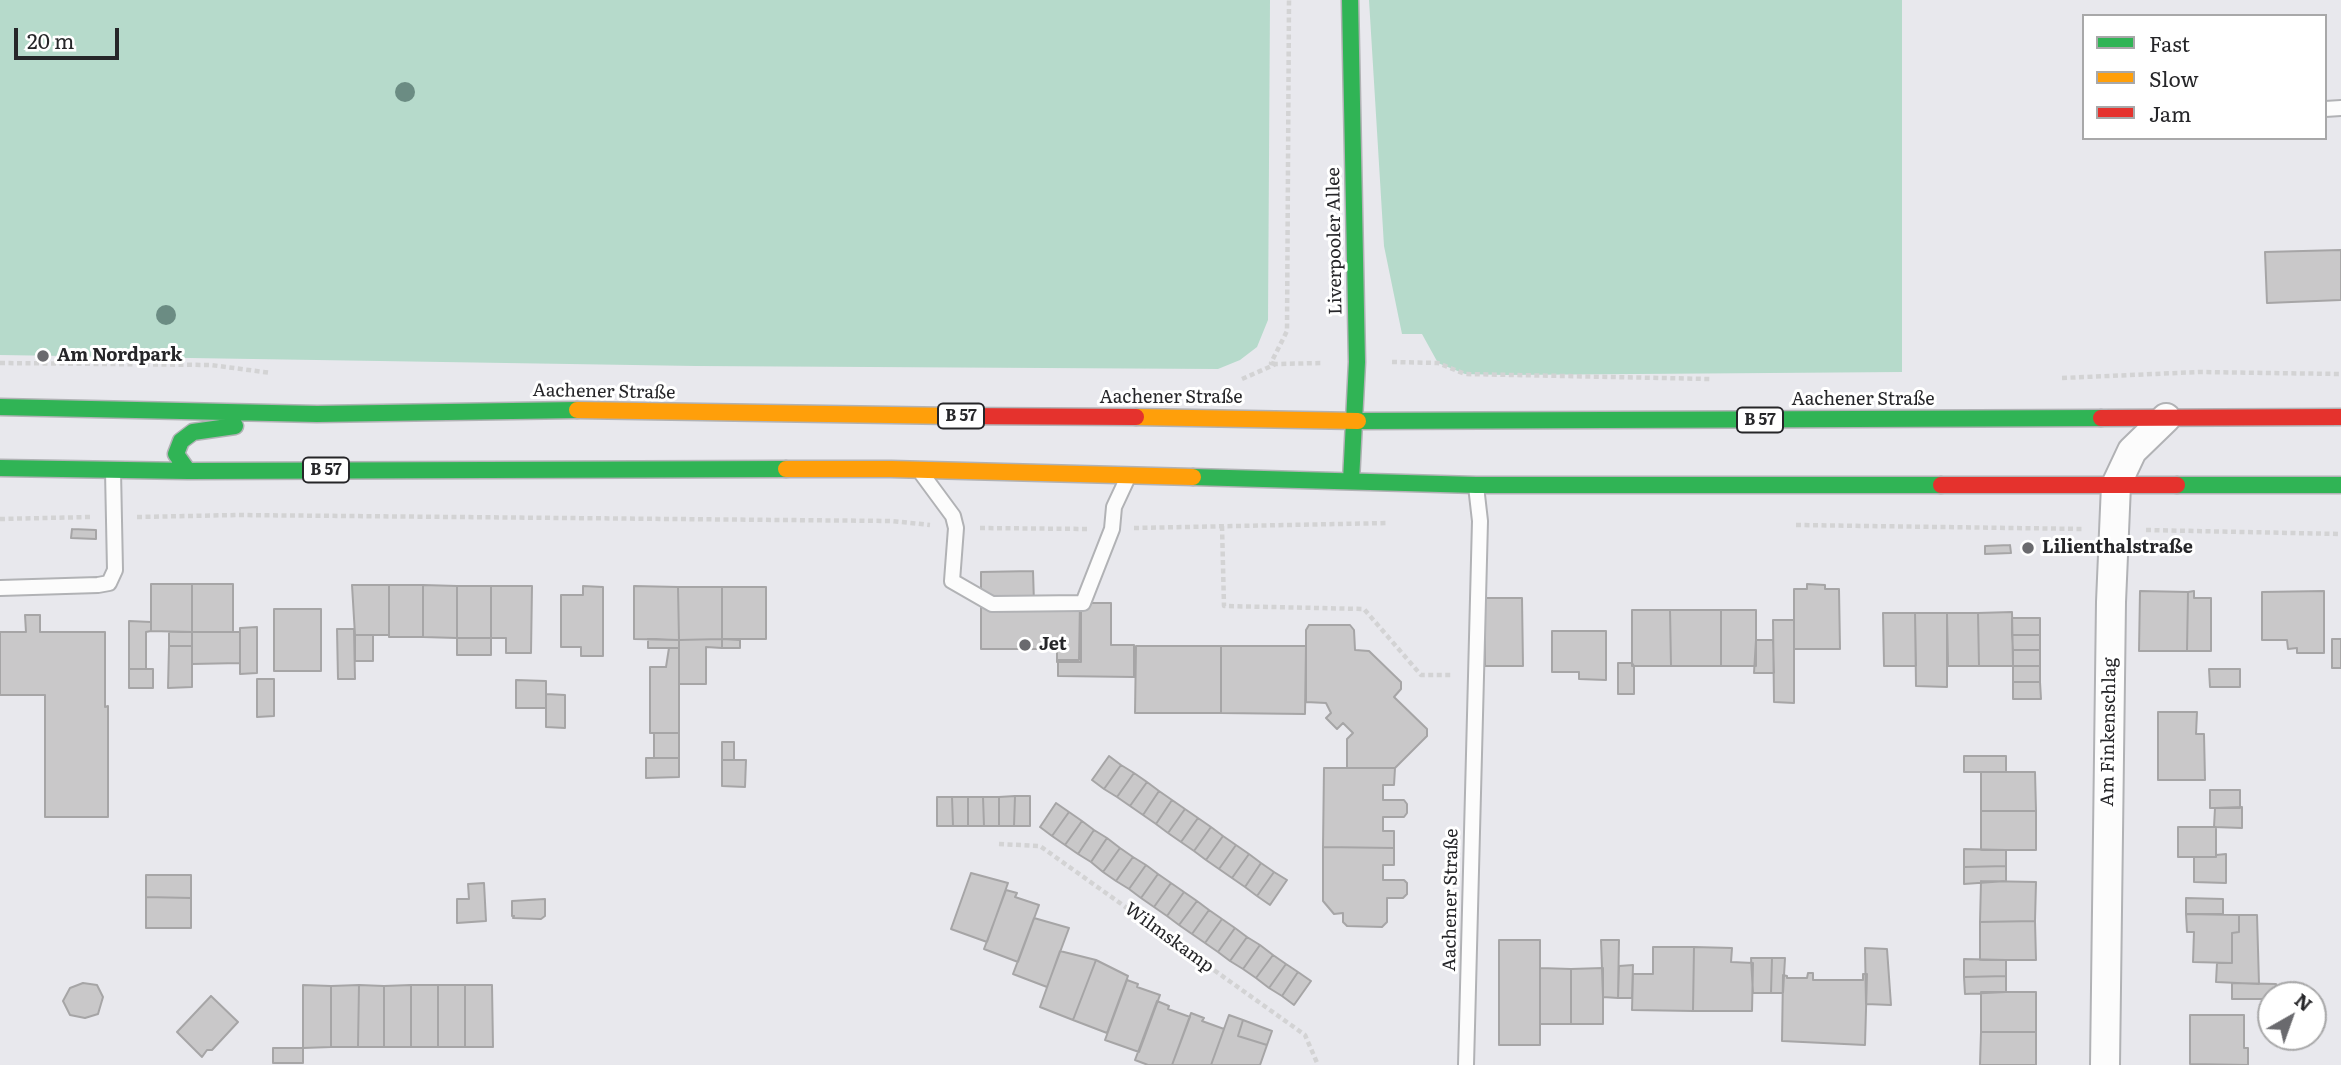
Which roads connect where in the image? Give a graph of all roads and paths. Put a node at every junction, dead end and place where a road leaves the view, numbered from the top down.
1 (1289, 0) edge
2 (1350, 0) edge
3 (1357, 362) junction
4 (0, 363) edge
5 (1276, 364) junction
6 (2341, 374) edge
7 (281, 375) dead end
8 (2058, 378) dead end
9 (1714, 380) dead end
10 (1231, 381) dead end
11 (0, 407) edge
12 (317, 414) junction
13 (2341, 417) edge
14 (2166, 418) junction
15 (1354, 421) junction
16 (0, 468) edge
17 (113, 470) junction
18 (188, 471) junction
19 (919, 471) junction
20 (1129, 475) junction
21 (1351, 481) junction
22 (1476, 485) junction
23 (2116, 485) junction
24 (2341, 485) edge
25 (114, 517) junction
26 (0, 519) edge
27 (1396, 523) dead end
28 (1783, 525) dead end
29 (1222, 526) junction
30 (956, 528) junction
31 (1112, 529) junction
32 (2114, 530) junction
33 (2341, 534) edge
34 (0, 587) edge
35 (1476, 675) junction
36 (999, 844) dead end
37 (1318, 1065) edge
38 (1466, 1065) edge
39 (2105, 1065) edge

1 - 5 path
2 - 3 main road, Liverpooler Allee
3 - 5 path
3 - 9 path
3 - 15 main road, Liverpooler Allee
4 - 7 path
5 - 10 path
6 - 8 path
11 - 12 main road, Aachener Straße / B 57
12 - 15 main road, Aachener Straße / B 57
12 - 18 main road
13 - 14 main road, Aachener Straße / B 57
14 - 15 main road, Aachener Straße / B 57
14 - 23 street, Am Finkenschlag
15 - 21 main road, Liverpooler Allee
16 - 17 main road, B 57
17 - 18 main road, B 57
17 - 25 lane
18 - 19 main road, B 57
19 - 20 main road, B 57
19 - 30 lane
20 - 21 main road, B 57
20 - 31 lane
21 - 22 main road, B 57
22 - 23 main road, B 57
22 - 35 lane, Aachener Straße
23 - 24 main road, B 57
23 - 32 street, Am Finkenschlag
25 - 26 path
25 - 30 path
25 - 34 lane
27 - 29 path
28 - 32 path
29 - 31 path
29 - 35 path
30 - 31 path
30 - 31 lane
32 - 33 path
32 - 39 street, Am Finkenschlag
35 - 38 lane, Aachener Straße
36 - 37 path, Wilmskamp

